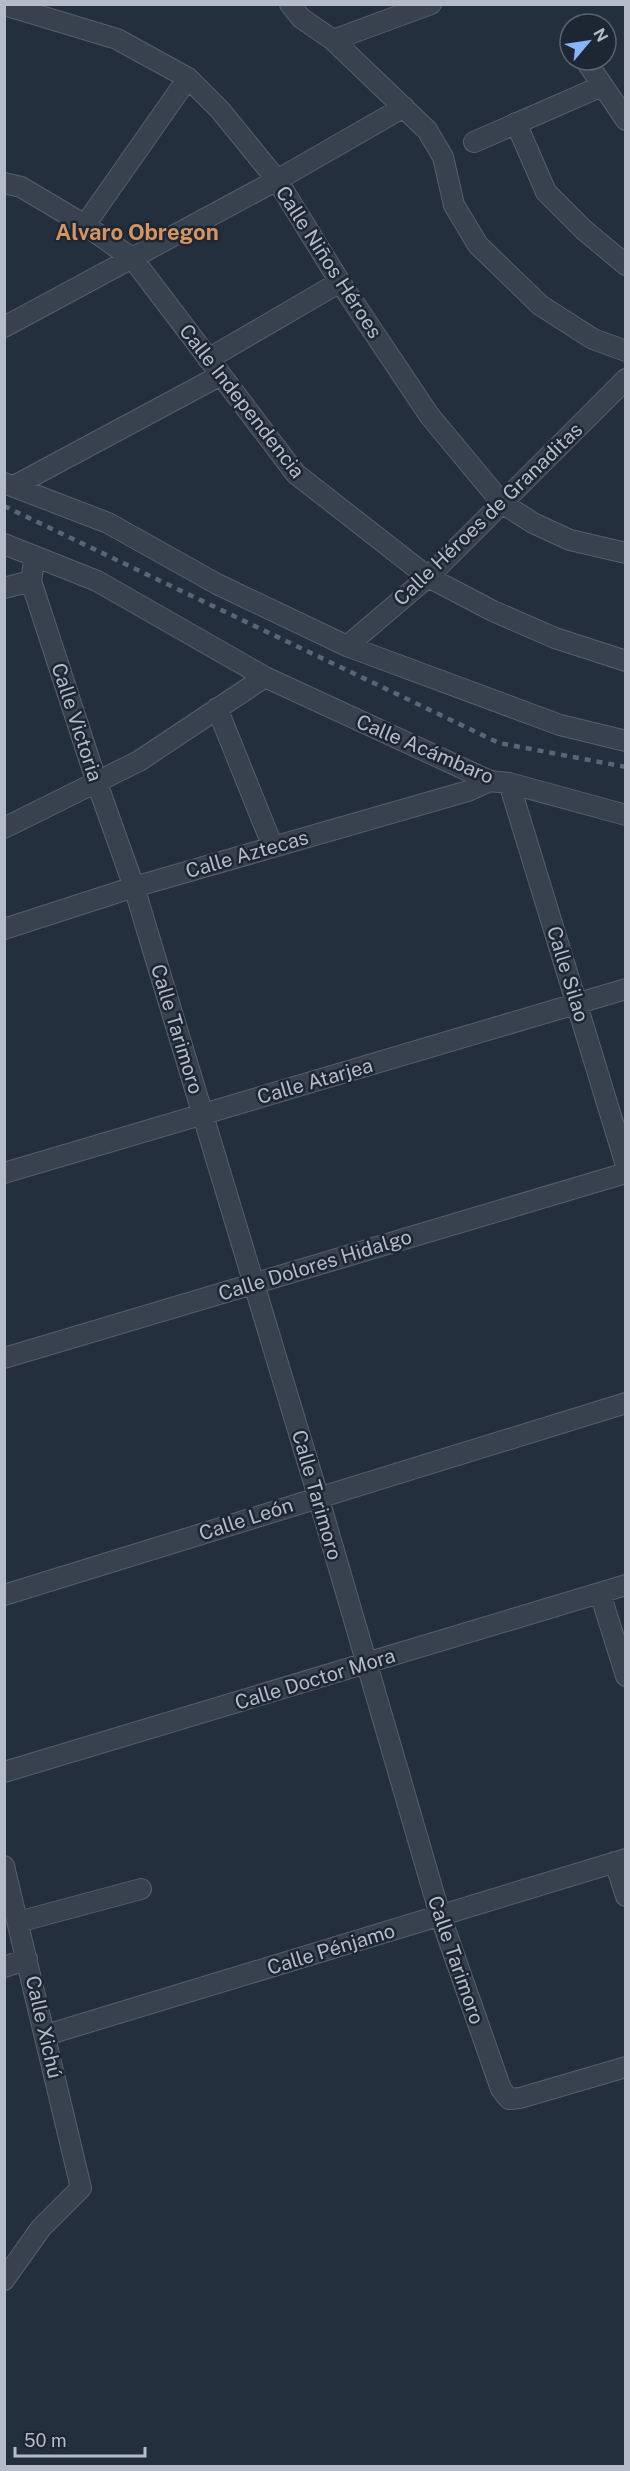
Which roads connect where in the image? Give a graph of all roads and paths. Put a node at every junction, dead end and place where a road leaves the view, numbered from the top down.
1 (290, 4) edge
2 (431, 4) edge
3 (4, 5) edge
4 (333, 40) junction
5 (593, 72) edge
6 (188, 78) junction
7 (602, 86) junction
8 (404, 107) junction
9 (626, 120) edge
10 (516, 123) junction
11 (474, 142) dead end
12 (277, 180) junction
13 (4, 183) edge
14 (85, 225) junction
15 (133, 259) junction
16 (626, 264) edge
17 (340, 282) junction
18 (4, 327) edge
19 (626, 351) edge
20 (208, 359) junction
21 (221, 375) junction
22 (626, 379) edge
23 (9, 485) edge
24 (502, 503) junction
25 (4, 544) edge
26 (626, 553) edge
27 (35, 556) junction
28 (428, 577) junction
29 (31, 582) junction
30 (4, 588) edge
31 (347, 646) junction
32 (626, 661) edge
33 (265, 677) junction
34 (217, 708) junction
35 (626, 741) edge
36 (500, 782) junction
37 (97, 783) junction
38 (626, 815) edge
39 (4, 828) edge
40 (273, 847) junction
41 (134, 886) junction
42 (4, 929) edge
43 (626, 989) edge
44 (577, 1003) junction
45 (203, 1114) junction
46 (626, 1165) edge
47 (4, 1173) edge
48 (626, 1173) edge
49 (254, 1284) junction
50 (4, 1358) edge
51 (626, 1403) edge
52 (318, 1496) junction
53 (626, 1585) edge
54 (600, 1593) junction
55 (4, 1595) edge
56 (366, 1663) junction
57 (626, 1676) edge
58 (4, 1772) edge
59 (620, 1861) edge
60 (4, 1866) edge
61 (141, 1889) dead end
62 (626, 1896) edge
63 (440, 1916) junction
64 (18, 1922) junction
65 (27, 1959) junction
66 (4, 1967) edge
67 (46, 2035) junction
68 (626, 2067) edge
69 (4, 2280) edge

1 - 4 street
2 - 4 street
3 - 6 street, Calle Niños Héroes
4 - 8 street
5 - 7 street
6 - 12 street, Calle Niños Héroes
6 - 14 street
7 - 9 street
7 - 10 street
8 - 12 street
8 - 19 street
10 - 11 street
10 - 16 street
12 - 15 street
12 - 17 street, Calle Niños Héroes
13 - 14 street, Calle Independencia
14 - 15 street, Calle Independencia
15 - 18 street
15 - 20 street, Calle Independencia
17 - 20 street
17 - 24 street, Calle Niños Héroes
20 - 21 street, Calle Independencia
21 - 23 street
21 - 28 street, Calle Independencia
22 - 24 street, Calle Héroes de Granaditas
23 - 31 street
24 - 26 street, Calle Niños Héroes
24 - 28 street, Calle Héroes de Granaditas
25 - 27 street, Calle Acámbaro
27 - 29 street, Calle Victoria
27 - 33 street, Calle Acámbaro
28 - 31 street, Calle Héroes de Granaditas
28 - 32 street, Calle Independencia
29 - 30 street
29 - 37 street, Calle Victoria
31 - 35 street
33 - 34 street
33 - 36 street, Calle Acámbaro
34 - 37 street
34 - 40 street
36 - 38 street, Calle Acámbaro
36 - 40 street, Calle Aztecas
36 - 44 street, Calle Silao
37 - 39 street
37 - 41 street, Calle Victoria
40 - 41 street, Calle Aztecas
41 - 42 street, Calle Aztecas
41 - 45 street, Calle Tarimoro
43 - 44 street, Calle Atarjea
44 - 45 street, Calle Atarjea
44 - 46 street, Calle Silao
45 - 47 street, Calle Atarjea
45 - 49 street, Calle Tarimoro
48 - 49 street, Calle Dolores Hidalgo
49 - 50 street, Calle Dolores Hidalgo
49 - 52 street, Calle Tarimoro
51 - 52 street, Calle León
52 - 55 street, Calle León
52 - 56 street, Calle Tarimoro
53 - 54 street, Calle Doctor Mora
54 - 56 street, Calle Doctor Mora
54 - 57 street
56 - 58 street, Calle Doctor Mora
56 - 63 street, Calle Tarimoro
59 - 62 street, Calle Pénjamo
59 - 63 street, Calle Pénjamo
60 - 64 street, Calle Xichú
61 - 64 street
63 - 67 street, Calle Pénjamo
63 - 68 street, Calle Tarimoro
64 - 65 street, Calle Xichú
65 - 66 street
65 - 67 street, Calle Xichú
67 - 69 street, Calle Xichú

